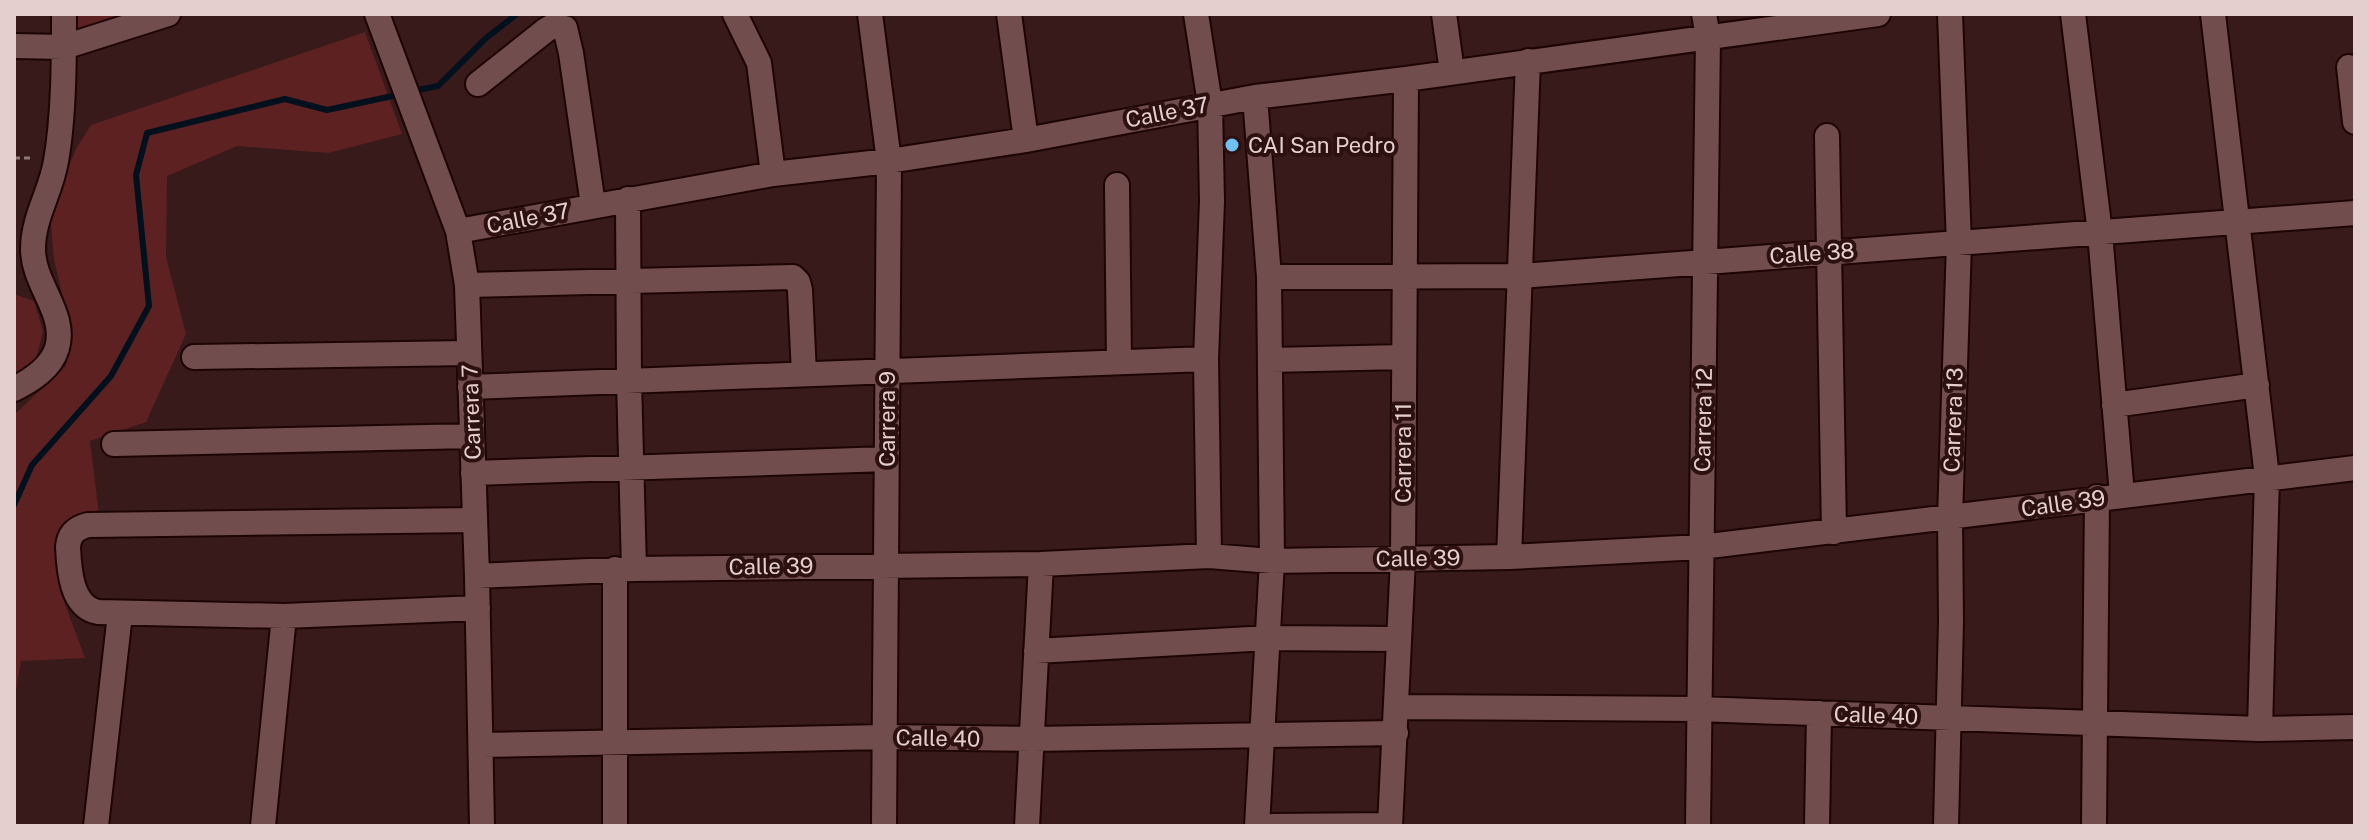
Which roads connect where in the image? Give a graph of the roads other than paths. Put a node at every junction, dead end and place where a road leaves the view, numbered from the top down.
1 (64, 14) edge
2 (168, 14) edge
3 (377, 14) edge
4 (735, 14) edge
5 (870, 14) edge
6 (1009, 14) edge
7 (1196, 14) edge
8 (1444, 14) edge
9 (1878, 14) edge
10 (1950, 14) edge
11 (2073, 14) edge
12 (2213, 14) edge
13 (1706, 26) edge
14 (14, 46) edge
15 (64, 47) junction
16 (1528, 61) junction
17 (2349, 67) dead end
18 (1452, 72) junction
19 (1406, 79) junction
20 (478, 84) dead end
21 (1255, 97) junction
22 (1210, 104) junction
23 (2355, 122) edge
24 (1827, 136) dead end
25 (1026, 140) junction
26 (889, 161) junction
27 (773, 174) junction
28 (1117, 185) dead end
29 (628, 199) junction
30 (593, 205) junction
31 (2355, 213) edge
32 (2237, 221) junction
33 (458, 231) junction
34 (2100, 233) junction
35 (1959, 243) junction
36 (1830, 252) junction
37 (1705, 260) junction
38 (1520, 276) junction
39 (1269, 277) junction
40 (1403, 277) junction
41 (628, 279) junction
42 (467, 285) junction
43 (469, 353) junction
44 (194, 357) dead end
45 (1403, 357) junction
46 (1206, 359) junction
47 (1270, 360) junction
48 (1119, 362) junction
49 (888, 370) junction
50 (804, 374) junction
51 (629, 381) junction
52 (2257, 385) junction
53 (470, 387) junction
54 (14, 389) edge
55 (2114, 405) junction
56 (472, 436) junction
57 (114, 444) dead end
58 (887, 459) junction
59 (631, 468) junction
60 (2355, 468) edge
61 (473, 473) junction
62 (2267, 477) junction
63 (2122, 495) junction
64 (2097, 497) junction
65 (1950, 518) junction
66 (475, 520) junction
67 (1834, 532) junction
68 (1701, 547) junction
69 (1209, 556) junction
70 (1509, 557) junction
71 (1403, 559) junction
72 (1272, 561) junction
73 (1041, 564) junction
74 (886, 565) junction
75 (625, 569) junction
76 (477, 576) junction
77 (478, 608) junction
78 (120, 614) junction
79 (284, 616) junction
80 (1268, 638) junction
81 (1398, 639) junction
82 (1036, 651) junction
83 (1397, 707) junction
84 (1699, 709) junction
85 (1819, 713) junction
86 (1949, 718) junction
87 (2097, 724) junction
88 (2355, 727) edge
89 (2260, 729) junction
90 (1396, 733) junction
91 (1262, 736) junction
92 (885, 737) junction
93 (1032, 739) junction
94 (614, 743) junction
95 (481, 745) junction
96 (96, 826) edge
97 (263, 826) edge
98 (482, 826) edge
99 (615, 826) edge
100 (884, 826) edge
101 (1027, 826) edge
102 (1257, 826) edge
103 (1273, 826) edge
104 (1390, 826) edge
105 (1698, 826) edge
106 (1817, 826) edge
107 (1946, 826) edge
108 (2094, 826) edge

1 - 15 street
2 - 15 street
3 - 33 street, Carrera 7
4 - 27 street
5 - 26 street, Carrera 9
6 - 25 street
7 - 22 street
8 - 18 street
9 - 13 street, Calle 37
10 - 35 street, Carrera 13
11 - 34 street
12 - 32 street
13 - 16 street, Calle 37
13 - 37 street, Carrera 12
14 - 15 street
15 - 54 street
16 - 18 street, Calle 37
16 - 38 street
17 - 23 street
18 - 19 street, Calle 37
19 - 21 street, Calle 37
19 - 40 street, Carrera 11
20 - 30 street
21 - 22 street, Calle 37
21 - 39 street
22 - 25 street, Calle 37
22 - 46 street
24 - 36 street
25 - 26 street, Calle 37
26 - 27 street, Calle 37
26 - 49 street, Carrera 9
27 - 29 street, Calle 37
28 - 48 street
29 - 30 street, Calle 37
29 - 41 street
30 - 33 street, Calle 37
31 - 32 street, Calle 38
32 - 34 street, Calle 38
32 - 52 street
33 - 42 street, Carrera 7
34 - 35 street, Calle 38
34 - 55 street
35 - 36 street, Calle 38
35 - 65 street, Carrera 13
36 - 37 street, Calle 38
36 - 67 street
37 - 38 street, Calle 38
37 - 68 street, Carrera 12
38 - 40 street, Calle 38
38 - 70 street
39 - 40 street, Calle 38
39 - 47 street
40 - 45 street, Carrera 11
41 - 42 street
41 - 50 street
41 - 51 street
42 - 43 street, Carrera 7
43 - 44 street
43 - 53 street, Carrera 7
45 - 47 street
45 - 71 street, Carrera 11
46 - 48 street
46 - 69 street
47 - 72 street
48 - 49 street
49 - 50 street
49 - 58 street, Carrera 9
50 - 51 street
51 - 53 street
51 - 59 street
52 - 55 street
52 - 62 street
53 - 56 street, Carrera 7
55 - 63 street
56 - 57 street
56 - 61 street, Carrera 7
58 - 59 street
58 - 74 street, Carrera 9
59 - 61 street
59 - 75 street
60 - 62 street, Calle 39
61 - 66 street, Carrera 7
62 - 63 street, Calle 39
62 - 89 street
63 - 64 street, Calle 39
64 - 65 street, Calle 39
64 - 87 street
65 - 67 street, Calle 39
65 - 86 street, Carrera 13
66 - 76 street, Carrera 7
66 - 78 street
67 - 68 street, Calle 39
68 - 70 street, Calle 39
68 - 84 street, Carrera 12
69 - 72 street, Calle 39
69 - 73 street, Calle 39
70 - 71 street, Calle 39
71 - 72 street, Calle 39
71 - 81 street, Carrera 11
72 - 80 street
73 - 74 street, Calle 39
73 - 82 street
74 - 75 street, Calle 39
74 - 92 street, Carrera 9
75 - 76 street, Calle 39
75 - 94 street
76 - 77 street, Carrera 7
77 - 79 street
77 - 95 street, Carrera 7
78 - 79 street
78 - 96 street
79 - 97 street
80 - 81 street
80 - 82 street
80 - 91 street
81 - 83 street, Carrera 11
82 - 93 street
83 - 84 street, Calle 40
83 - 90 street, Carrera 11
84 - 85 street, Calle 40
84 - 105 street, Carrera 12
85 - 86 street, Calle 40
85 - 106 street
86 - 87 street, Calle 40
86 - 107 street, Carrera 13
87 - 89 street, Calle 40
87 - 108 street
88 - 89 street, Calle 40
90 - 91 street, Calle 40
90 - 104 street, Carrera 11
91 - 93 street, Calle 40
91 - 102 street
92 - 93 street, Calle 40
92 - 94 street, Calle 40
92 - 100 street, Carrera 9
93 - 101 street
94 - 95 street, Calle 40
94 - 99 street
95 - 98 street, Carrera 7
103 - 104 street

